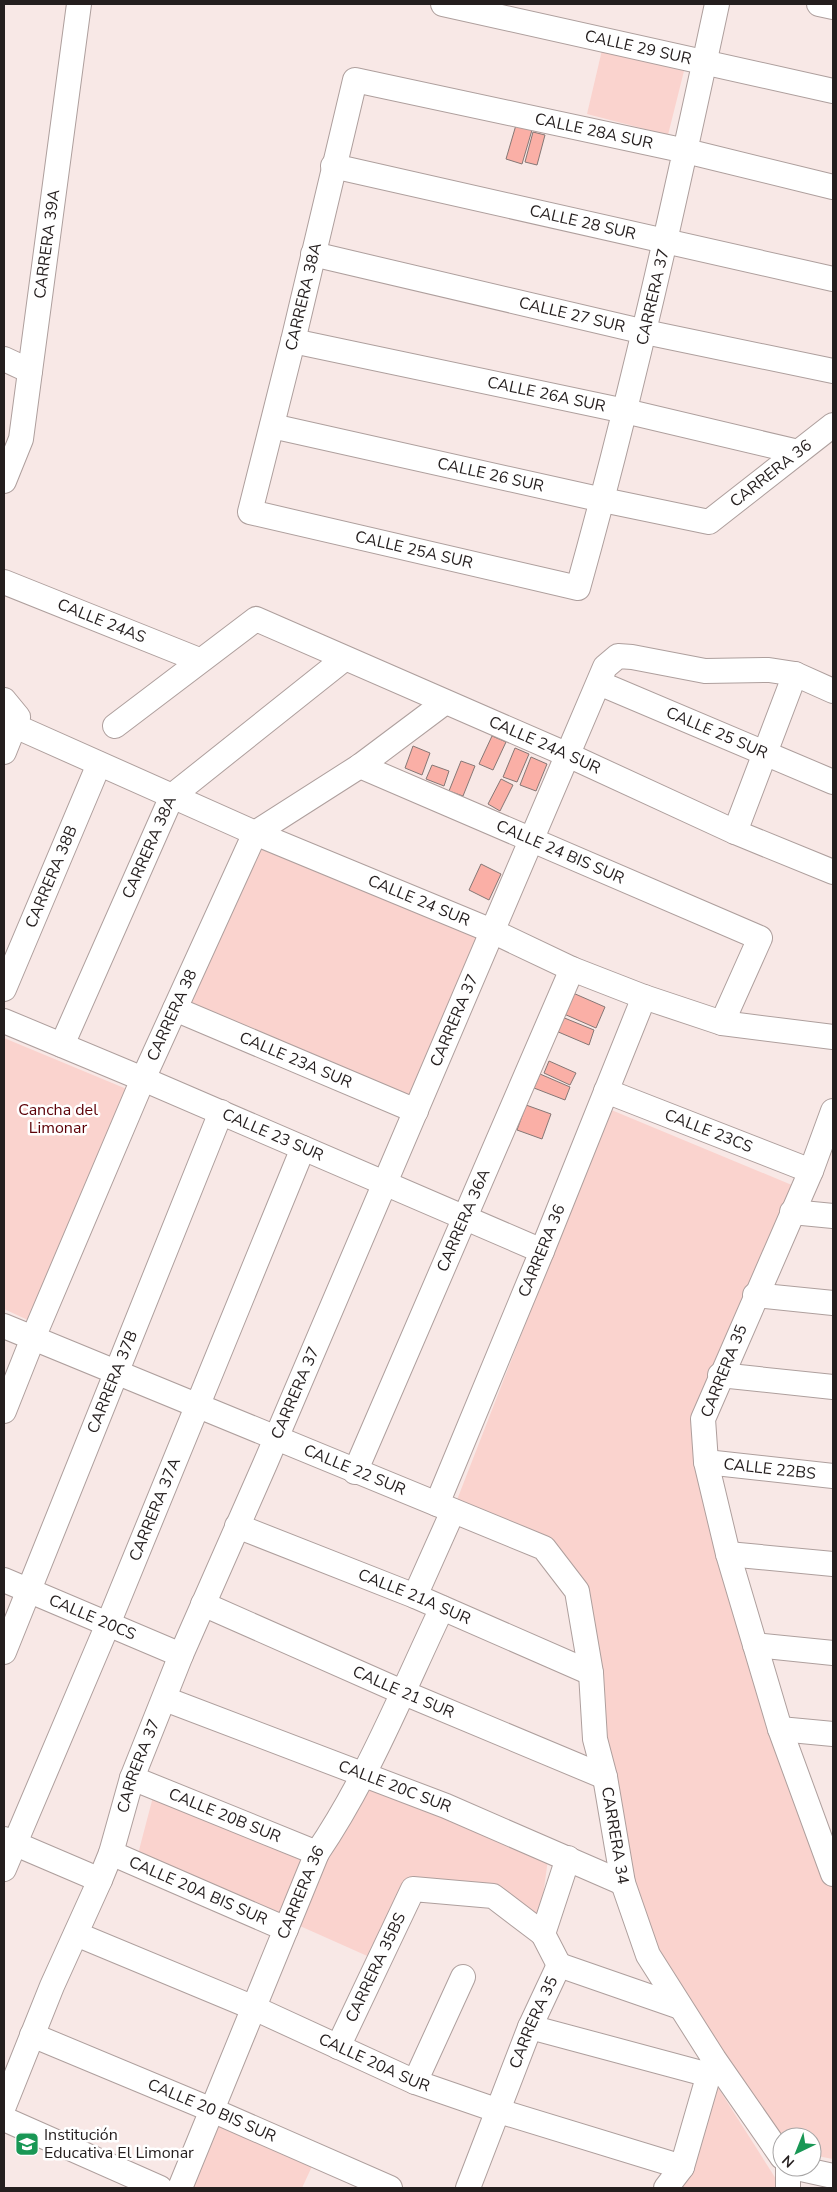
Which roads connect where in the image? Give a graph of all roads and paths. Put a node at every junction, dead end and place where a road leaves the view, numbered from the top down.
1 (79, 4) edge
2 (443, 4) edge
3 (717, 4) edge
4 (819, 4) edge
5 (833, 8) edge
6 (704, 63) junction
7 (355, 80) joint
8 (833, 91) edge
9 (686, 152) junction
10 (333, 166) junction
11 (833, 187) edge
12 (665, 242) junction
13 (313, 254) junction
14 (833, 279) edge
15 (646, 332) junction
16 (293, 341) junction
17 (4, 359) edge
18 (30, 371) junction
19 (833, 371) edge
20 (625, 411) junction
21 (272, 426) junction
22 (833, 426) edge
23 (798, 452) junction
24 (4, 480) edge
25 (603, 500) junction
26 (250, 512) joint
27 (709, 522) joint
28 (4, 582) edge
29 (578, 588) joint
30 (344, 659) junction
31 (199, 660) junction
32 (795, 674) junction
33 (599, 682) junction
34 (833, 690) edge
35 (444, 703) junction
36 (12, 714) edge
37 (115, 726) dead end
38 (4, 752) edge
39 (766, 753) junction
40 (568, 755) junction
41 (99, 764) junction
42 (360, 766) junction
43 (833, 782) edge
44 (172, 796) junction
45 (735, 832) junction
46 (255, 833) junction
47 (530, 840) junction
48 (833, 872) edge
49 (492, 932) junction
50 (572, 968) junction
51 (4, 988) edge
52 (644, 997) junction
53 (175, 1009) junction
54 (4, 1021) edge
55 (722, 1023) junction
56 (833, 1037) edge
57 (62, 1045) junction
58 (143, 1079) junction
59 (606, 1091) junction
60 (221, 1112) junction
61 (416, 1112) junction
62 (831, 1125) edge
63 (303, 1148) junction
64 (811, 1172) junction
65 (385, 1183) junction
66 (792, 1212) junction
67 (464, 1216) junction
68 (833, 1216) edge
69 (542, 1251) junction
70 (755, 1295) junction
71 (833, 1303) edge
72 (4, 1326) edge
73 (32, 1338) junction
74 (116, 1373) junction
75 (720, 1375) junction
76 (833, 1387) edge
77 (197, 1406) junction
78 (4, 1411) edge
79 (276, 1438) junction
80 (706, 1462) junction
81 (355, 1472) junction
82 (833, 1476) edge
83 (445, 1508) junction
84 (238, 1526) junction
85 (728, 1554) junction
86 (833, 1564) edge
87 (4, 1580) edge
88 (29, 1590) junction
89 (577, 1591) joint
90 (415, 1596) junction
91 (203, 1604) junction
92 (442, 1608) junction
93 (108, 1624) junction
94 (755, 1645) junction
95 (4, 1652) edge
96 (833, 1653) edge
97 (181, 1655) junction
98 (591, 1673) junction
99 (402, 1692) junction
100 (165, 1699) junction
101 (780, 1729) junction
102 (833, 1734) edge
103 (363, 1774) junction
104 (605, 1777) junction
105 (132, 1778) junction
106 (9, 1842) edge
107 (111, 1853) junction
108 (316, 1853) junction
109 (568, 1858) junction
110 (4, 1869) edge
111 (833, 1874) edge
112 (100, 1880) junction
113 (623, 1883) junction
114 (286, 1929) junction
115 (76, 1934) junction
116 (543, 1934) junction
117 (559, 1966) junction
118 (463, 1977) dead end
119 (680, 2007) junction
120 (254, 2008) junction
121 (530, 2027) junction
122 (32, 2035) junction
123 (338, 2047) junction
124 (711, 2067) junction
125 (414, 2082) junction
126 (4, 2106) edge
127 (212, 2110) junction
128 (499, 2111) junction
129 (4, 2119) edge
130 (772, 2144) edge
131 (682, 2167) junction
132 (160, 2188) edge
133 (180, 2188) edge
134 (390, 2188) edge
135 (468, 2188) edge
136 (666, 2188) edge

1 - 18 street, CARRERA 39A
2 - 6 street, CALLE 29 SUR
3 - 6 street, CARRERA 37
4 - 5 street
6 - 8 street, CALLE 29 SUR
6 - 9 street, CARRERA 37
7 - 9 street, CALLE 28A SUR
7 - 10 street, CARRERA 38A
9 - 11 street, CALLE 28A SUR
9 - 12 street, CARRERA 37
10 - 12 street, CALLE 28 SUR
10 - 13 street, CARRERA 38A
12 - 14 street, CALLE 28 SUR
12 - 15 street, CARRERA 37
13 - 15 street, CALLE 27 SUR
13 - 16 street, CARRERA 38A
15 - 19 street, CALLE 27 SUR
15 - 20 street, CARRERA 37
16 - 20 street, CALLE 26A SUR
16 - 21 street, CARRERA 38A
17 - 18 street
18 - 24 street, CARRERA 39A
20 - 23 street, CALLE 26A SUR
20 - 25 street, CARRERA 37
21 - 25 street, CALLE 26 SUR
21 - 26 street, CARRERA 38A
22 - 23 street, CARRERA 36
23 - 27 street, CARRERA 36
25 - 27 street, CALLE 26 SUR
25 - 29 street, CARRERA 37
26 - 29 street, CALLE 25A SUR
28 - 31 street, CALLE 24AS
30 - 31 street, CALLE 24A SUR
30 - 35 street, CALLE 24A SUR
30 - 44 street, CARRERA 38A
31 - 37 street
32 - 33 street, CARRERA 37
32 - 34 street
32 - 39 street
33 - 39 street, CALLE 25 SUR
33 - 40 street, CARRERA 37
35 - 40 street, CALLE 24A SUR
35 - 42 street
36 - 38 street
36 - 41 street, CALLE 24 SUR
39 - 43 street, CALLE 25 SUR
39 - 45 street
40 - 45 street, CALLE 24A SUR
40 - 47 street, CARRERA 37
41 - 44 street, CALLE 24 SUR
41 - 51 street, CARRERA 38B
42 - 46 street
42 - 47 street, CALLE 24 BIS SUR
44 - 46 street, CALLE 24 SUR
44 - 57 street, CARRERA 38A
45 - 48 street, CALLE 24A SUR
46 - 49 street, CALLE 24 SUR
46 - 53 street, CARRERA 38
47 - 49 street, CARRERA 37
47 - 55 street, CALLE 24 BIS SUR
49 - 50 street, CALLE 24 SUR
49 - 61 street, CARRERA 37
50 - 52 street, CALLE 24 SUR
50 - 67 street, CARRERA 36A
52 - 55 street, CALLE 24 SUR
52 - 59 street, CARRERA 36
53 - 58 street, CARRERA 38
53 - 61 street, CALLE 23A SUR
54 - 57 street, CALLE 23 SUR
55 - 56 street, CALLE 24 SUR
57 - 58 street, CALLE 23 SUR
58 - 60 street, CALLE 23 SUR
58 - 73 street, CARRERA 38
59 - 64 street, CALLE 23CS
59 - 69 street, CARRERA 36
60 - 63 street, CALLE 23 SUR
60 - 74 street, CARRERA 37B
61 - 65 street, CARRERA 37
62 - 64 street, CARRERA 35
63 - 65 street, CALLE 23 SUR
63 - 77 street, CARRERA 37A
64 - 66 street, CARRERA 35
65 - 67 street, CALLE 23 SUR
65 - 79 street, CARRERA 37
66 - 68 street
66 - 70 street, CARRERA 35
67 - 69 street, CALLE 23 SUR
67 - 81 street, CARRERA 36A
69 - 83 street, CARRERA 36
70 - 71 street
70 - 75 street, CARRERA 35
72 - 73 street, CALLE 22 SUR
73 - 74 street, CALLE 22 SUR
73 - 78 street, CARRERA 38
74 - 77 street, CALLE 22 SUR
74 - 88 street, CARRERA 37B
75 - 76 street
75 - 80 street, CARRERA 35
77 - 79 street, CALLE 22 SUR
77 - 93 street, CARRERA 37A
79 - 81 street, CALLE 22 SUR
79 - 84 street, CARRERA 37
80 - 82 street, CALLE 22BS
80 - 85 street, CARRERA 35
81 - 83 street, CALLE 22 SUR
83 - 89 street, CALLE 22 SUR
83 - 90 street, CARRERA 36
84 - 90 street, CALLE 21A SUR
84 - 91 street, CARRERA 37
85 - 86 street
85 - 94 street, CARRERA 35
87 - 88 street, CALLE 20CS
88 - 93 street, CALLE 20CS
88 - 95 street, CARRERA 37B
89 - 98 street, CARRERA 34
90 - 92 street, CALLE 21A SUR
91 - 97 street, CARRERA 37
91 - 99 street, CALLE 21 SUR
92 - 98 street, CALLE 21A SUR
92 - 99 street, CARRERA 36
93 - 97 street, CALLE 20CS
93 - 106 street, CARRERA 37A
94 - 96 street
94 - 101 street, CARRERA 35
97 - 100 street, CARRERA 37
98 - 104 street, CARRERA 34
99 - 103 street, CARRERA 36
99 - 104 street, CALLE 21 SUR
100 - 103 street, CALLE 20C SUR
100 - 105 street, CARRERA 37
101 - 102 street
101 - 111 street, CARRERA 35
103 - 108 street, CARRERA 36
103 - 109 street, CALLE 20C SUR
104 - 113 street, CARRERA 34
105 - 107 street, CARRERA 37
105 - 108 street, CALLE 20B SUR
106 - 110 street, CARRERA 37A
106 - 112 street
107 - 112 street, CARRERA 37
107 - 114 street, CALLE 20A BIS SUR
108 - 114 street, CARRERA 36
109 - 113 street, CALLE 20C SUR
109 - 116 street
112 - 115 street, CARRERA 37
113 - 119 street, CARRERA 34
114 - 120 street, CARRERA 36
115 - 120 street, CALLE 20A SUR
115 - 122 street, CARRERA 37
116 - 117 street, CARRERA 35
116 - 123 street, CARRERA 35BS
117 - 119 street
117 - 121 street, CARRERA 35
118 - 125 street
119 - 124 street, CARRERA 34
120 - 123 street, CALLE 20A SUR
120 - 127 street, CARRERA 36
121 - 124 street
121 - 128 street, CARRERA 35
122 - 126 street, CARRERA 37
122 - 127 street, CALLE 20 BIS SUR
123 - 125 street, CALLE 20A SUR
124 - 130 street, CARRERA 34
124 - 131 street
125 - 128 street, CALLE 20A SUR
127 - 133 street, CARRERA 36
127 - 134 street, CALLE 20 BIS SUR
128 - 131 street, CALLE 20A SUR
128 - 135 street, CARRERA 35
129 - 132 street
131 - 136 street

